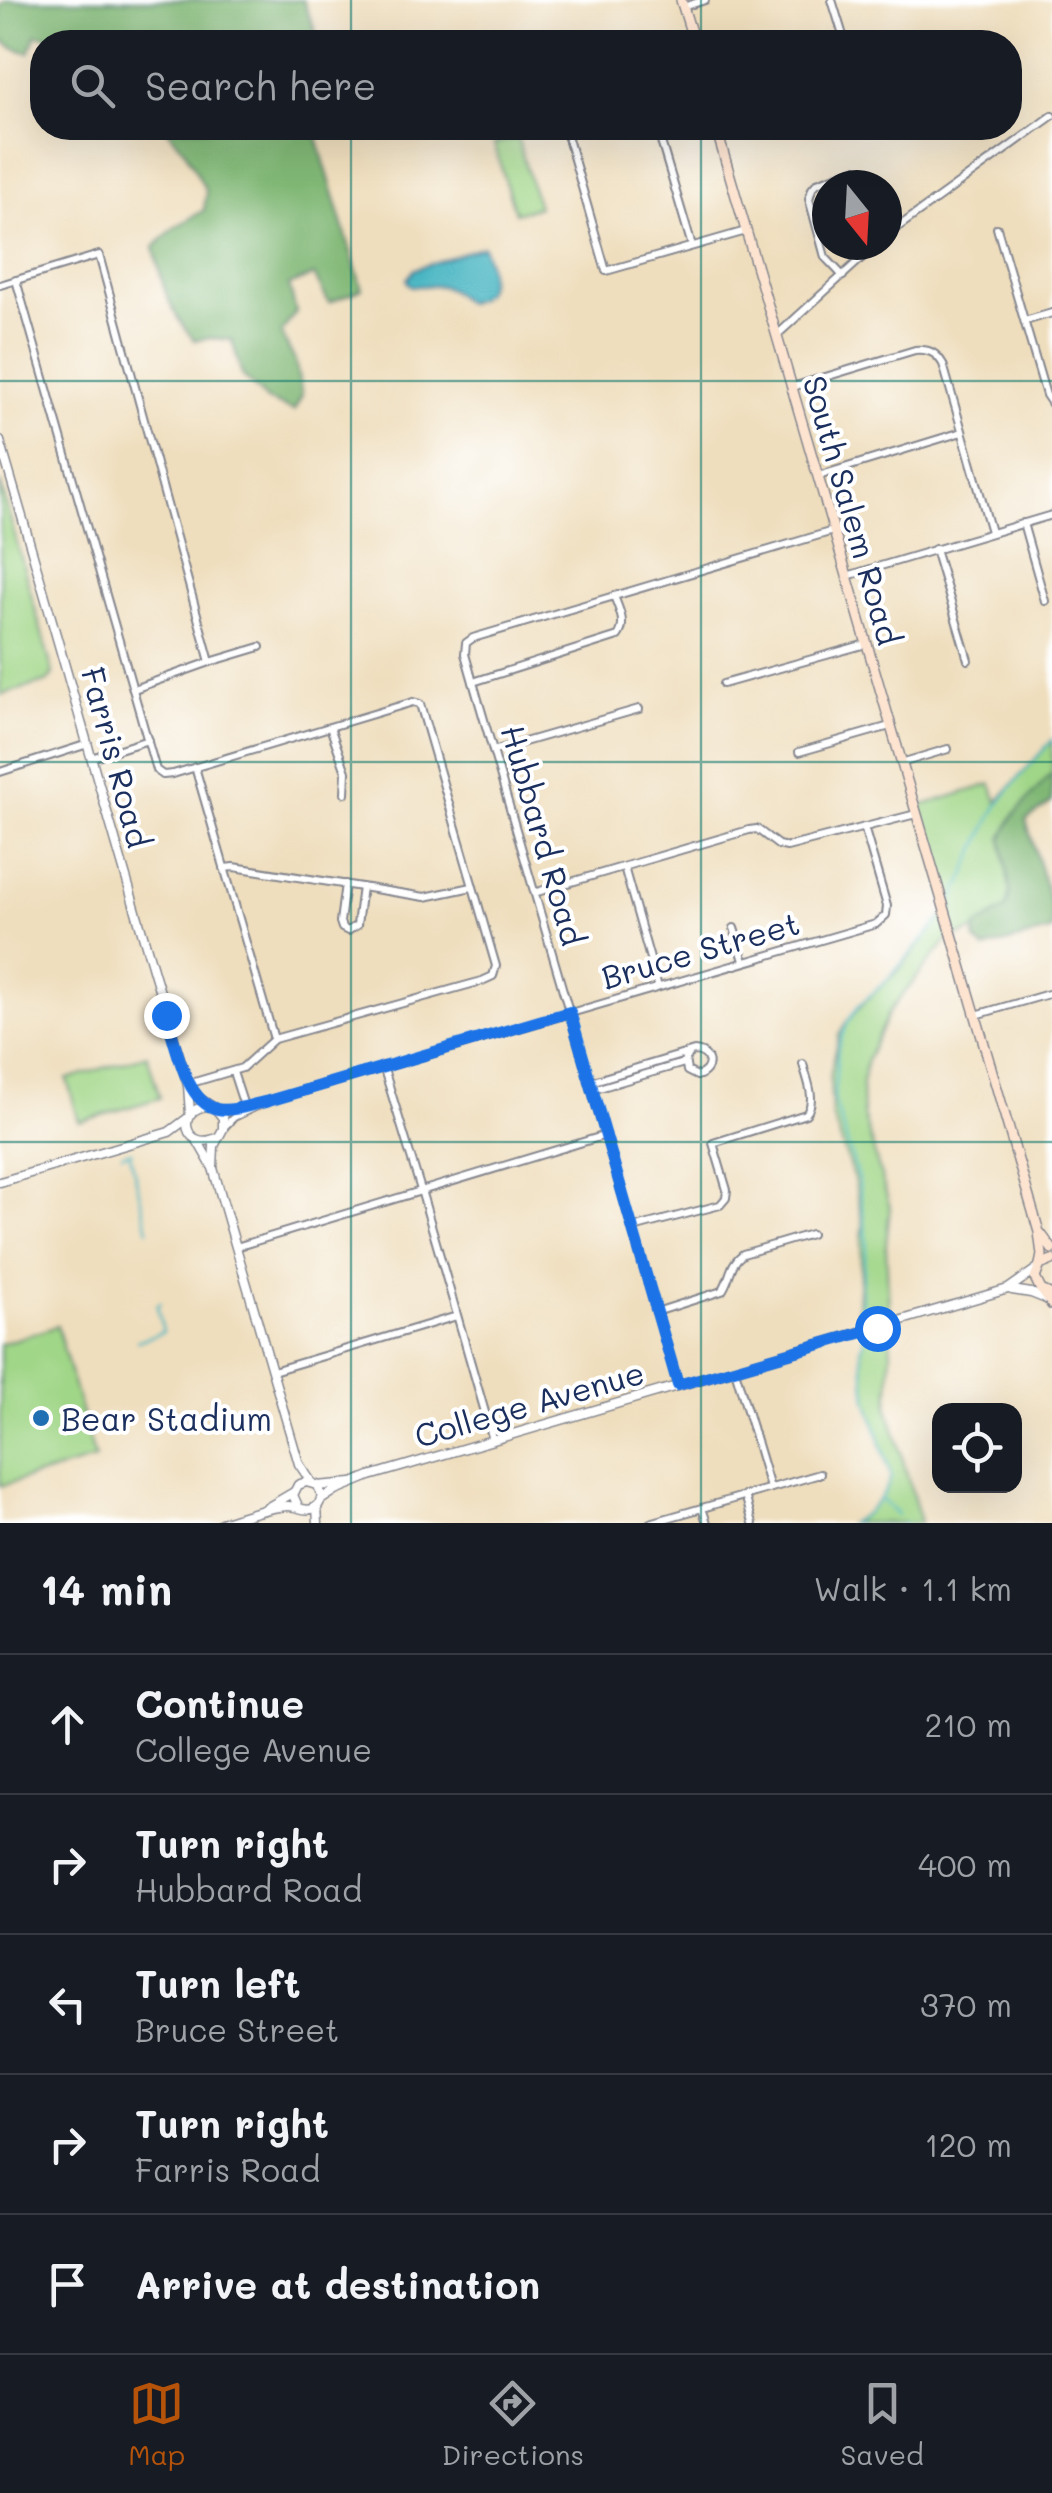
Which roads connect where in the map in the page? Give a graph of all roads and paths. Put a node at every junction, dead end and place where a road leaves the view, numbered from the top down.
1 (705, 0) edge
2 (832, 0) edge
3 (682, 4) edge
4 (690, 30) edge
5 (841, 30) edge
6 (1052, 116) edge
7 (1022, 138) edge
8 (568, 140) edge
9 (661, 140) edge
10 (719, 140) edge
11 (1019, 140) edge
12 (855, 168) dead end
13 (902, 224) edge
14 (997, 228) dead end
15 (746, 231) junction
16 (692, 246) junction
17 (860, 260) edge
18 (843, 276) junction
19 (16, 280) junction
20 (0, 285) edge
21 (1052, 313) edge
22 (1025, 321) junction
23 (776, 335) junction
24 (792, 388) junction
25 (1052, 404) edge
26 (962, 432) junction
27 (0, 441) edge
28 (818, 476) junction
29 (1052, 515) edge
30 (1022, 523) junction
31 (833, 531) junction
32 (992, 532) junction
33 (935, 548) junction
34 (846, 577) junction
35 (614, 596) junction
36 (1045, 601) dead end
37 (866, 644) junction
38 (260, 647) dead end
39 (968, 660) dead end
40 (210, 662) junction
41 (473, 682) junction
42 (723, 684) dead end
43 (134, 689) junction
44 (639, 709) dead end
45 (890, 726) junction
46 (330, 728) junction
47 (148, 740) junction
48 (88, 744) junction
49 (948, 749) dead end
50 (494, 751) junction
51 (799, 752) dead end
52 (91, 758) junction
53 (901, 763) junction
54 (196, 767) junction
55 (0, 772) edge
56 (345, 792) dead end
57 (916, 814) junction
58 (864, 827) junction
59 (624, 867) junction
60 (224, 868) junction
61 (345, 884) junction
62 (362, 887) junction
63 (472, 887) junction
64 (536, 892) junction
65 (734, 928) dead end
66 (744, 961) junction
67 (658, 988) junction
68 (1052, 993) edge
69 (570, 1012) junction
70 (976, 1016) junction
71 (274, 1039) junction
72 (690, 1053) junction
73 (684, 1063) junction
74 (803, 1064) dead end
75 (383, 1066) junction
76 (233, 1072) junction
77 (188, 1084) junction
78 (591, 1086) junction
79 (265, 1102) junction
80 (244, 1106) junction
81 (213, 1108) junction
82 (189, 1116) junction
83 (169, 1132) junction
84 (220, 1133) junction
85 (606, 1135) junction
86 (195, 1138) junction
87 (213, 1168) junction
88 (0, 1182) edge
89 (422, 1190) junction
90 (633, 1228) junction
91 (811, 1234) dead end
92 (1040, 1235) junction
93 (236, 1247) junction
94 (1052, 1249) edge
95 (1052, 1260) edge
96 (1036, 1268) junction
97 (1010, 1290) junction
98 (1047, 1296) edge
99 (656, 1312) junction
100 (457, 1316) junction
101 (735, 1370) junction
102 (272, 1372) junction
103 (678, 1385) junction
104 (492, 1440) junction
105 (300, 1464) junction
106 (820, 1474) dead end
107 (352, 1482) junction
108 (315, 1484) junction
109 (770, 1488) junction
110 (296, 1489) junction
111 (745, 1496) junction
112 (319, 1503) junction
113 (301, 1507) junction
114 (702, 1508) junction
115 (266, 1509) junction
116 (672, 1520) edge
117 (221, 1523) edge
118 (315, 1523) edge
119 (650, 1523) edge
120 (706, 1523) edge
121 (753, 1523) edge

1 - 3 street
2 - 5 street
3 - 4 main road
6 - 7 street
8 - 16 street
9 - 16 street
10 - 15 main road, South Salem Road
11 - 13 street
12 - 18 street
14 - 22 street
15 - 16 street
15 - 23 main road, South Salem Road
17 - 18 street
18 - 23 street
19 - 20 street
19 - 40 street
19 - 43 street
21 - 22 street
22 - 25 street
23 - 24 main road, South Salem Road
24 - 26 street
24 - 28 main road, South Salem Road
26 - 28 street
26 - 32 street
27 - 48 street, Farris Road
28 - 31 main road, South Salem Road
29 - 30 street
30 - 32 street
30 - 36 street
31 - 34 main road, South Salem Road
31 - 35 street
32 - 33 street
33 - 34 street
33 - 39 street
34 - 37 main road, South Salem Road
35 - 41 street
35 - 41 street, Hubbard Road
37 - 42 street
37 - 45 main road, South Salem Road
38 - 40 street
40 - 43 street
41 - 50 street, Hubbard Road
43 - 47 street
44 - 50 street
45 - 51 street
45 - 53 main road, South Salem Road
46 - 54 street
46 - 56 street
46 - 63 street
47 - 52 street
47 - 54 street
48 - 52 street, Farris Road
48 - 55 street
49 - 53 street
50 - 64 street, Hubbard Road
52 - 77 street, Farris Road
53 - 57 main road, South Salem Road
54 - 60 street
57 - 58 street
57 - 70 main road, South Salem Road
58 - 59 street
58 - 66 street, Bruce Street
59 - 64 street
59 - 67 street
60 - 61 street
60 - 71 street
61 - 62 street
61 - 62 street
62 - 63 street
63 - 71 street
64 - 69 street, Hubbard Road
65 - 66 street
66 - 67 street, Bruce Street
67 - 69 street, Bruce Street
68 - 70 street
69 - 75 street, Bruce Street
69 - 78 street, Hubbard Road
70 - 92 main road, South Salem Road
71 - 76 street
72 - 73 street
72 - 73 street
72 - 78 street
73 - 78 street
74 - 90 street
75 - 79 street, Bruce Street
75 - 89 street
76 - 77 street
76 - 80 street
77 - 81 street, Farris Road
77 - 82 street, Farris Road
78 - 85 street, Hubbard Road
79 - 80 street, Bruce Street
79 - 84 street, Bruce Street
80 - 81 street, Bruce Street
81 - 82 street
81 - 84 street
82 - 83 street
82 - 86 street
83 - 86 street
83 - 88 street
84 - 86 street
84 - 87 street
85 - 89 street
85 - 90 street, Hubbard Road
86 - 87 street
87 - 93 street
89 - 93 street
89 - 100 street
90 - 99 street, Hubbard Road
91 - 99 street
92 - 94 main road
92 - 96 main road
93 - 102 street
95 - 96 main road
96 - 97 street, College Avenue
96 - 98 main road
97 - 98 street, College Avenue
97 - 101 street, College Avenue
99 - 103 street, Hubbard Road
100 - 102 street
100 - 104 street
101 - 103 street, College Avenue
101 - 109 street
102 - 105 street
103 - 104 street, College Avenue
104 - 107 street, College Avenue
105 - 108 street
105 - 110 street
106 - 109 street
107 - 108 street, College Avenue
107 - 112 street, College Avenue
108 - 110 street
108 - 112 street
109 - 111 street
110 - 113 street
110 - 115 street
111 - 114 street
111 - 121 street
112 - 113 street
112 - 118 street
113 - 115 street
113 - 118 street
114 - 116 street
114 - 120 street
115 - 117 street
116 - 119 street

